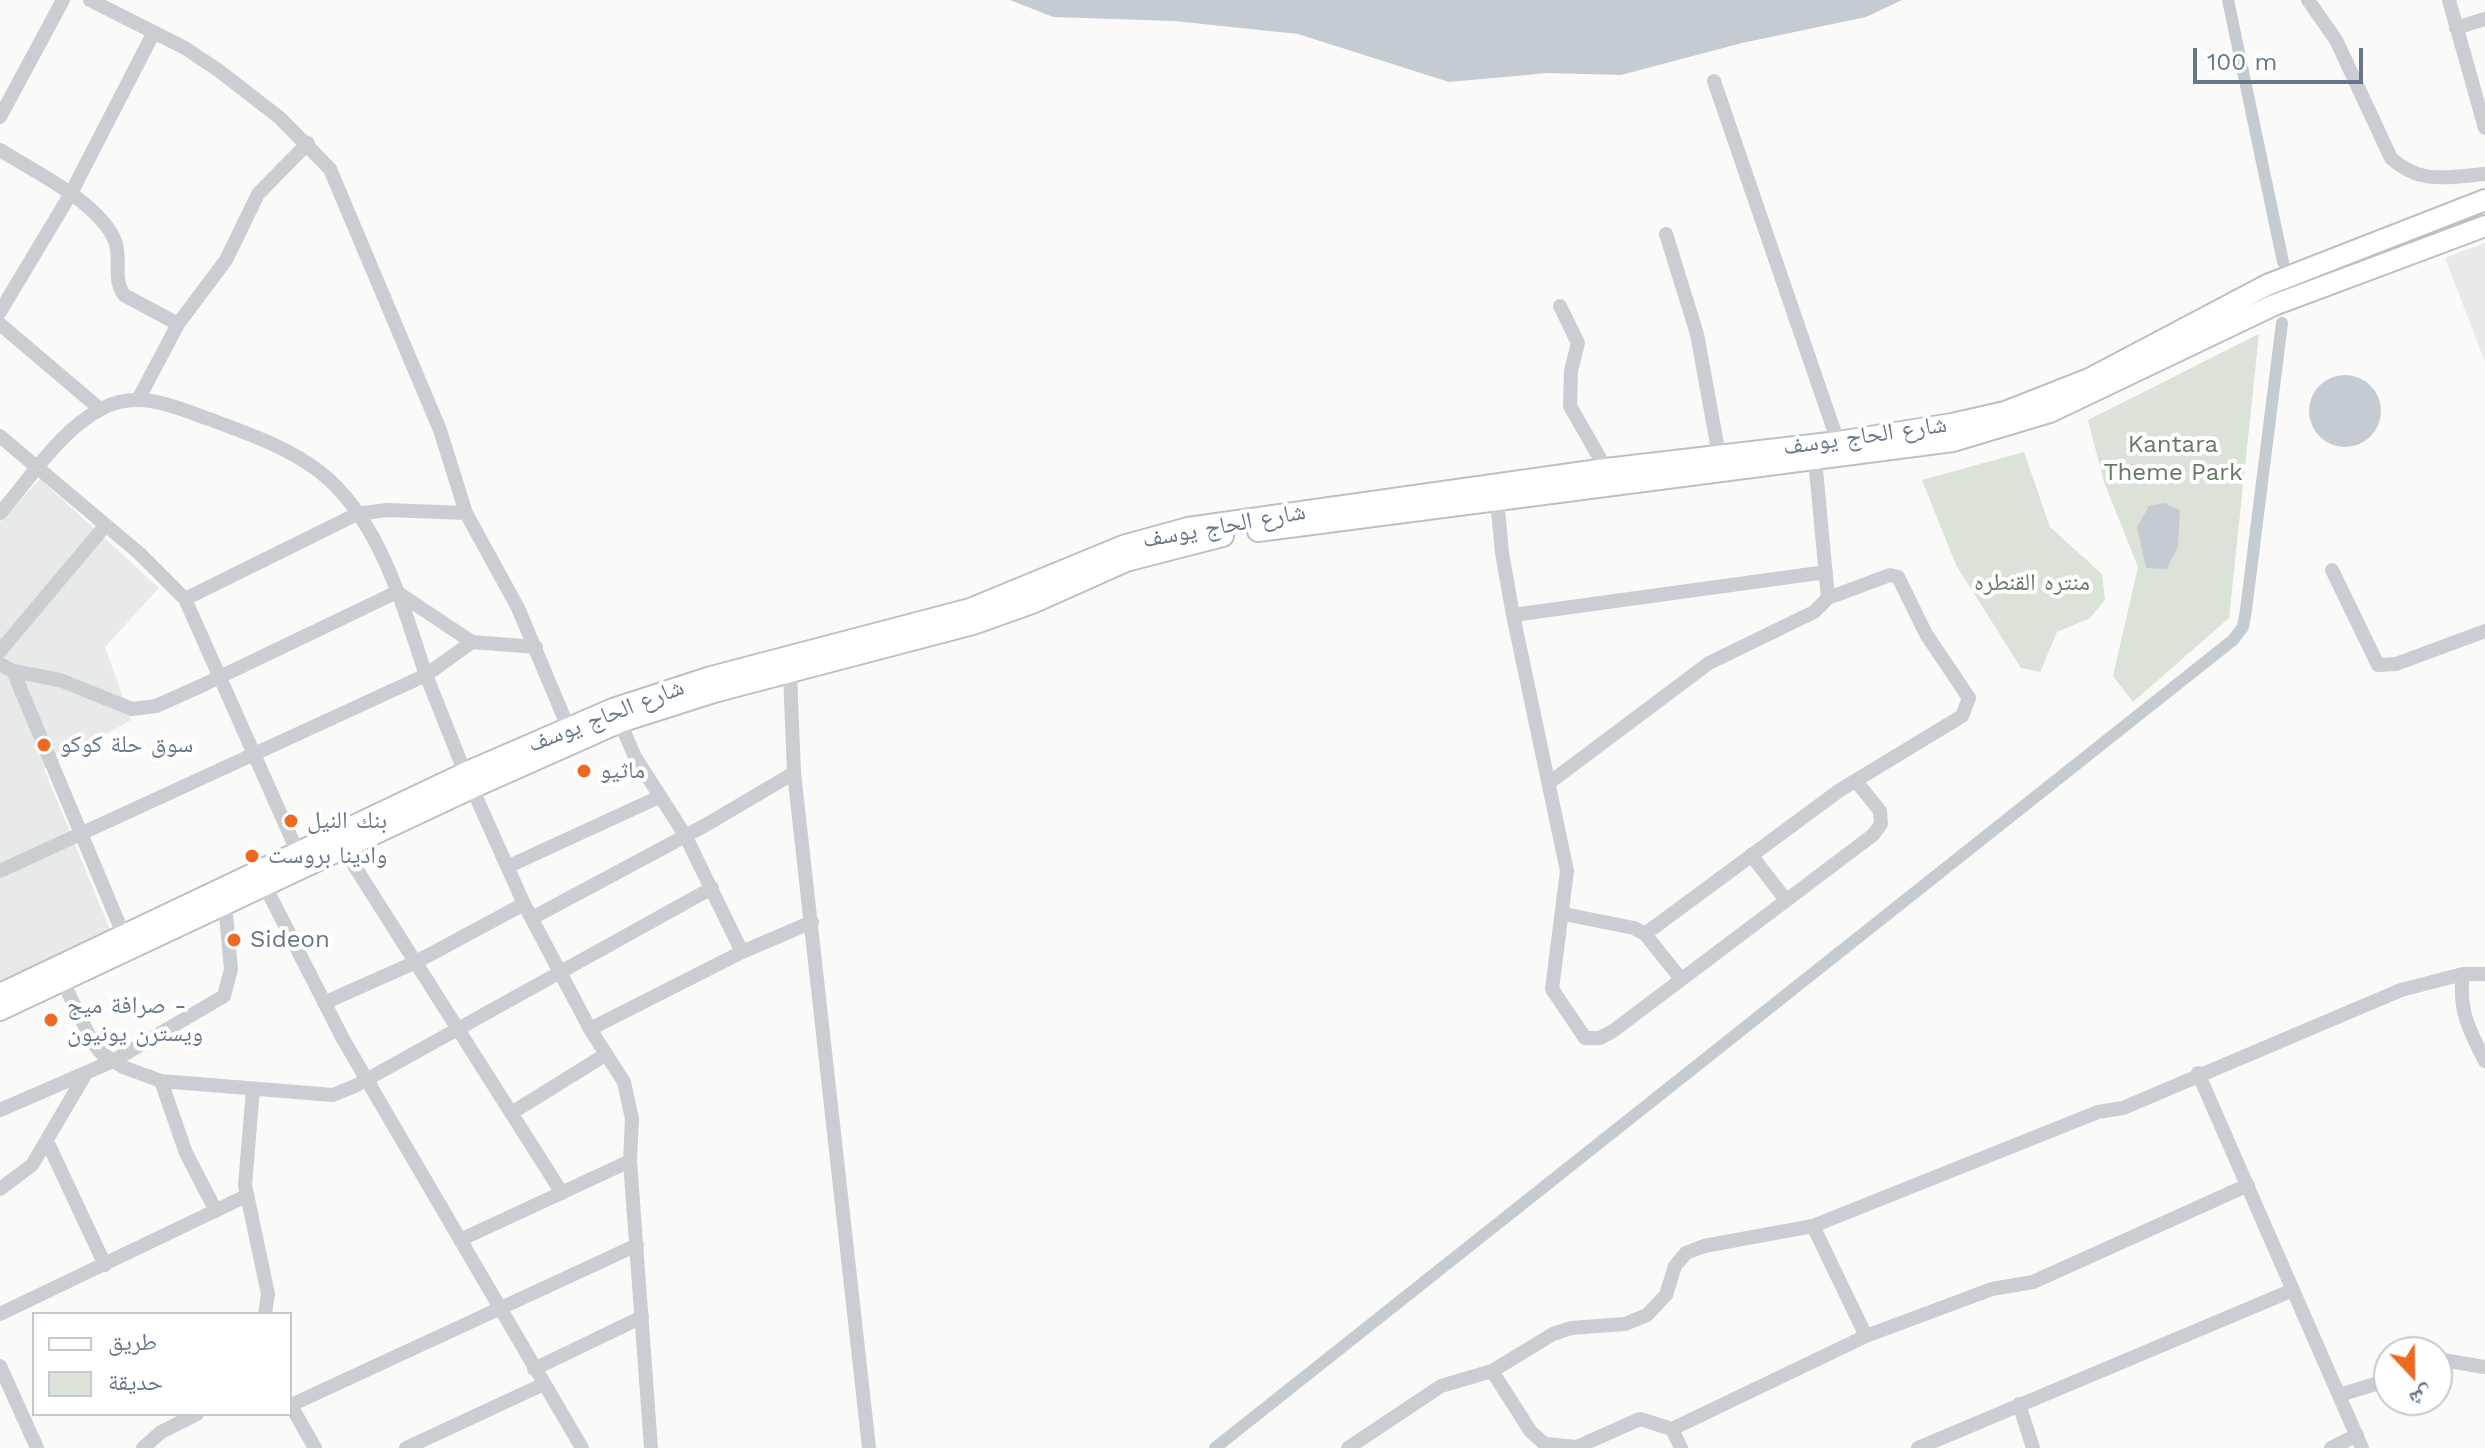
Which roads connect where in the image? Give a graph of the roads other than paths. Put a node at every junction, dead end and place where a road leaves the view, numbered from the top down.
1 (63, 0) edge
2 (90, 0) edge
3 (2308, 0) edge
4 (2449, 0) edge
5 (2485, 19) edge
6 (2456, 28) junction
7 (154, 32) junction
8 (1714, 81) dead end
9 (0, 117) edge
10 (2485, 128) edge
11 (308, 143) junction
12 (0, 150) edge
13 (2485, 174) edge
14 (70, 195) junction
15 (2485, 200) edge
16 (2485, 226) edge
17 (1666, 234) dead end
18 (1560, 306) dead end
19 (0, 312) edge
20 (0, 324) edge
21 (178, 324) junction
22 (139, 398) junction
23 (100, 409) junction
24 (0, 436) edge
25 (1838, 442) junction
26 (1719, 455) junction
27 (1815, 459) junction
28 (39, 469) junction
29 (1606, 469) junction
30 (1497, 499) junction
31 (0, 513) edge
32 (466, 513) junction
33 (357, 514) junction
34 (105, 526) junction
35 (2332, 570) dead end
36 (1826, 572) junction
37 (397, 592) junction
38 (1828, 598) junction
39 (185, 599) junction
40 (1513, 615) junction
41 (2485, 631) edge
42 (472, 642) junction
43 (536, 647) junction
44 (0, 651) edge
45 (6, 668) edge
46 (790, 673) junction
47 (426, 675) junction
48 (218, 678) junction
49 (620, 722) junction
50 (568, 727) junction
51 (253, 755) junction
52 (794, 773) junction
53 (468, 780) junction
54 (1856, 781) junction
55 (1549, 783) junction
56 (659, 797) junction
57 (79, 835) junction
58 (685, 835) junction
59 (343, 848) junction
60 (298, 853) junction
61 (1751, 855) junction
62 (509, 866) junction
63 (0, 871) edge
64 (265, 886) junction
65 (712, 888) junction
66 (1786, 900) junction
67 (225, 904) junction
68 (524, 904) junction
69 (1564, 914) junction
70 (534, 917) junction
71 (812, 922) junction
72 (1645, 934) junction
73 (124, 936) junction
74 (742, 952) junction
75 (416, 962) junction
76 (561, 973) junction
77 (60, 974) junction
78 (2463, 974) junction
79 (2485, 974) edge
80 (1681, 979) junction
81 (0, 994) edge
82 (324, 1003) junction
83 (0, 1010) edge
84 (458, 1027) junction
85 (590, 1029) junction
86 (605, 1055) junction
87 (113, 1061) junction
88 (2485, 1061) edge
89 (2198, 1073) junction
90 (85, 1074) junction
91 (366, 1078) junction
92 (161, 1081) junction
93 (253, 1089) junction
94 (0, 1110) edge
95 (513, 1112) junction
96 (47, 1141) junction
97 (630, 1161) junction
98 (2248, 1185) junction
99 (0, 1189) edge
100 (562, 1193) junction
101 (246, 1196) junction
102 (216, 1211) junction
103 (1813, 1226) junction
104 (460, 1240) junction
105 (637, 1245) junction
106 (105, 1265) junction
107 (2293, 1290) junction
108 (500, 1308) junction
109 (265, 1312) edge
110 (0, 1314) edge
111 (642, 1317) junction
112 (1866, 1336) junction
113 (2453, 1362) edge
114 (0, 1366) edge
115 (2485, 1367) edge
116 (534, 1369) junction
117 (1492, 1371) junction
118 (544, 1384) junction
119 (2373, 1385) edge
120 (2339, 1395) junction
121 (292, 1403) edge
122 (2019, 1404) junction
123 (292, 1408) edge
124 (193, 1416) edge
125 (1672, 1429) junction
126 (2360, 1442) edge
127 (430, 1444) edge
128 (37, 1448) edge
129 (143, 1448) edge
130 (315, 1448) edge
131 (406, 1448) edge
132 (582, 1448) edge
133 (651, 1448) edge
134 (869, 1448) edge
135 (1348, 1448) edge
136 (1681, 1448) edge
137 (1918, 1448) edge
138 (2033, 1448) edge
139 (2331, 1448) edge

1 - 9 street
2 - 7 street
3 - 13 street
4 - 6 street
5 - 6 street
6 - 10 street
7 - 11 street
7 - 14 street
8 - 25 street
11 - 21 street
11 - 32 street
12 - 14 street
14 - 19 street
14 - 21 street
15 - 25 main road, شارع الحاج يوسف
16 - 27 main road, شارع الحاج يوسف
17 - 26 street
18 - 29 street
20 - 23 street
21 - 22 street
22 - 23 street
22 - 33 street
23 - 28 street
24 - 28 street
25 - 26 main road, شارع الحاج يوسف
26 - 29 main road, شارع الحاج يوسف
27 - 30 main road, شارع الحاج يوسف
27 - 36 street
28 - 31 street
28 - 34 street
29 - 50 main road, شارع الحاج يوسف
30 - 40 street
30 - 46 main road, شارع الحاج يوسف
32 - 33 street
32 - 43 street
33 - 37 street
33 - 39 street
34 - 39 street
34 - 44 street
35 - 41 street
36 - 38 street
36 - 40 street
37 - 42 street
37 - 47 street
37 - 48 street
38 - 54 street
38 - 55 street
39 - 48 street
40 - 55 street
42 - 43 street
42 - 47 street
43 - 50 street
45 - 48 street
45 - 57 street
46 - 49 main road, شارع الحاج يوسف
46 - 52 street
47 - 51 street
47 - 53 street
48 - 51 street
49 - 53 main road, شارع الحاج يوسف
49 - 56 street
50 - 53 main road, شارع الحاج يوسف
51 - 57 street
51 - 60 street
52 - 58 street
52 - 71 street
53 - 59 main road, شارع الحاج يوسف
53 - 60 main road, شارع الحاج يوسف
53 - 62 street
54 - 61 street
54 - 66 street
55 - 69 street
56 - 58 street
56 - 62 street
57 - 63 street
57 - 73 street
58 - 65 street
58 - 70 street
59 - 64 main road, شارع الحاج يوسف
59 - 75 street
60 - 73 main road, شارع الحاج يوسف
61 - 66 street
61 - 72 street
62 - 68 street
64 - 67 main road, شارع الحاج يوسف
64 - 82 street
65 - 74 street
65 - 76 street
66 - 80 street
67 - 77 main road, شارع الحاج يوسف
67 - 87 street
68 - 70 street
68 - 75 street
69 - 72 street
69 - 80 street
70 - 76 street
71 - 74 street
71 - 134 street
72 - 80 street
73 - 77 main road, شارع الحاج يوسف
74 - 85 street
75 - 82 street
75 - 84 street
76 - 84 street
76 - 85 street
77 - 81 main road, شارع الحاج يوسف
77 - 83 main road, شارع الحاج يوسف
77 - 87 street
78 - 79 street
78 - 88 street
78 - 89 street
82 - 91 street
84 - 91 street
84 - 95 street
85 - 86 street
86 - 95 street
86 - 97 street
87 - 90 street
87 - 92 street
89 - 98 street
89 - 103 street
90 - 94 street
90 - 96 street
91 - 93 street
91 - 104 street
92 - 93 street
92 - 102 street
93 - 101 street
95 - 100 street
96 - 99 street
96 - 106 street
97 - 100 street
97 - 105 street
98 - 107 street
98 - 112 street
100 - 104 street
101 - 102 street
101 - 109 street
102 - 106 street
103 - 112 street
103 - 117 street
104 - 108 street
105 - 108 street
105 - 111 street
106 - 110 street
107 - 120 street
107 - 122 street
108 - 116 street
108 - 121 street
111 - 116 street
111 - 133 street
112 - 125 street
113 - 115 street
114 - 128 street
116 - 118 street
117 - 125 street
117 - 135 street
118 - 127 street
118 - 132 street
119 - 120 street
120 - 126 street
122 - 137 street
122 - 138 street
123 - 130 street
124 - 129 street
125 - 136 street
126 - 139 street
127 - 131 street

